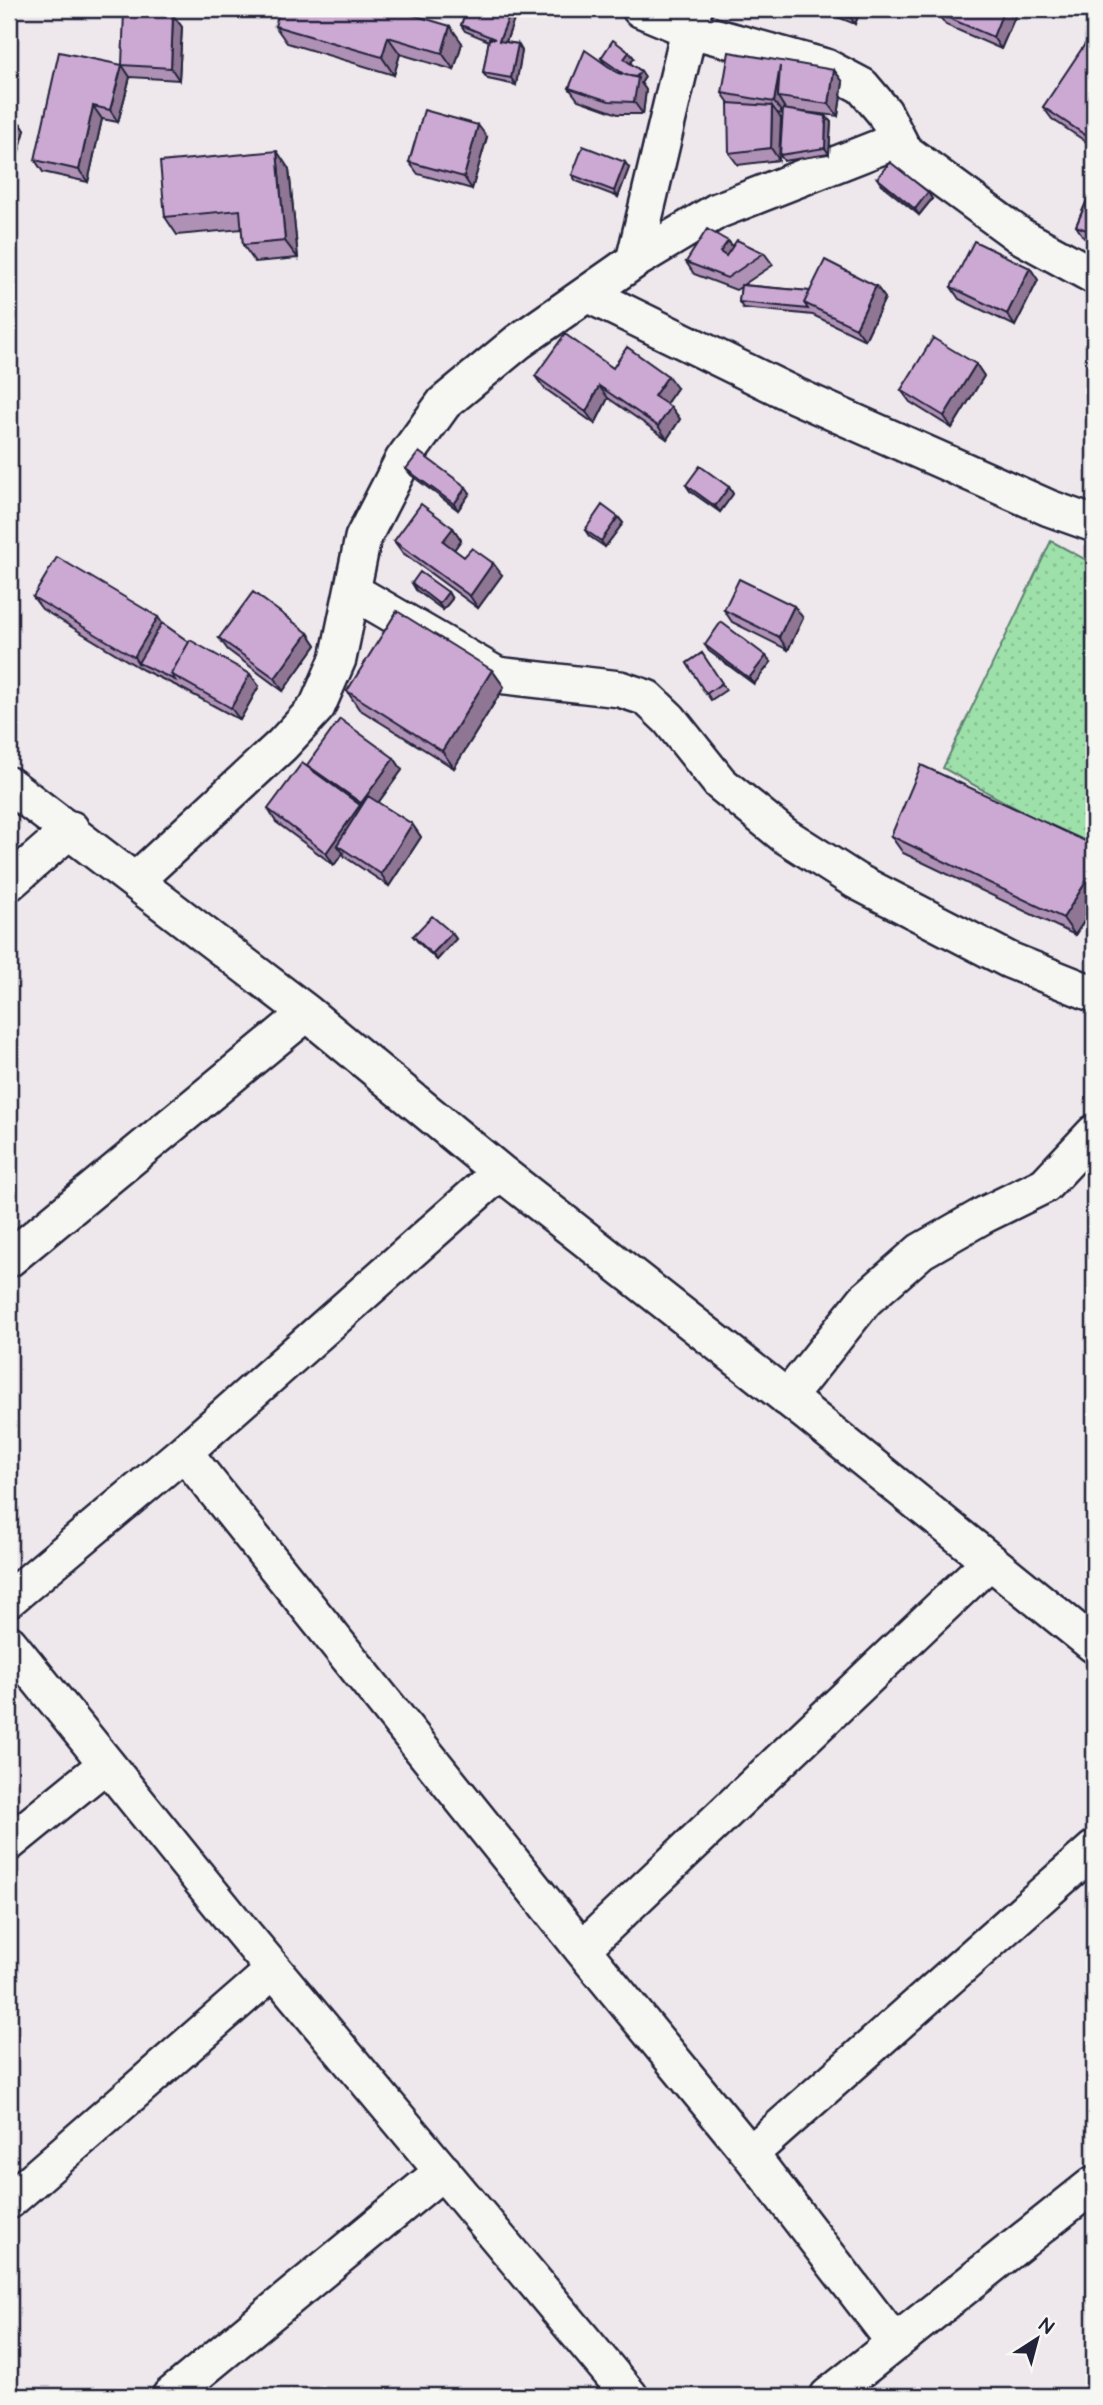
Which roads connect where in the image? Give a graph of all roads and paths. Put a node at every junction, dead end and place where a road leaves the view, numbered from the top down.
1 (640, 9) edge
2 (691, 19) edge
3 (898, 140) junction
4 (634, 261) junction
5 (1094, 276) edge
6 (587, 294) junction
7 (1094, 524) edge
8 (354, 593) junction
9 (9, 785) edge
10 (71, 829) junction
11 (136, 880) junction
12 (9, 883) edge
13 (1094, 994) edge
14 (307, 1013) junction
15 (1094, 1133) edge
16 (500, 1172) junction
17 (9, 1259) edge
18 (787, 1398) junction
19 (184, 1452) junction
20 (989, 1562) junction
21 (9, 1599) edge
22 (9, 1643) edge
23 (1094, 1645) edge
24 (106, 1765) junction
25 (9, 1843) edge
26 (1094, 1849) edge
27 (582, 1949) junction
28 (274, 1970) junction
29 (750, 2154) junction
30 (443, 2171) junction
31 (1094, 2184) edge
32 (9, 2201) edge
33 (895, 2343) junction
34 (621, 2393) edge
35 (170, 2396) edge
36 (828, 2396) edge

1 - 2 street
2 - 3 street
2 - 4 street
3 - 4 street
3 - 5 street
4 - 6 street
6 - 7 street
6 - 8 street
8 - 11 street
8 - 13 street
9 - 10 street
10 - 11 street
10 - 12 street
11 - 14 street
14 - 16 street
14 - 17 street
15 - 18 street
16 - 18 street
16 - 19 street
18 - 20 street
19 - 21 street
19 - 27 street
20 - 23 street
20 - 27 street
22 - 24 street
24 - 25 street
24 - 28 street
26 - 29 street
27 - 29 street
28 - 30 street
28 - 32 street
29 - 33 street
30 - 34 street
30 - 35 street
31 - 33 street
33 - 36 street

